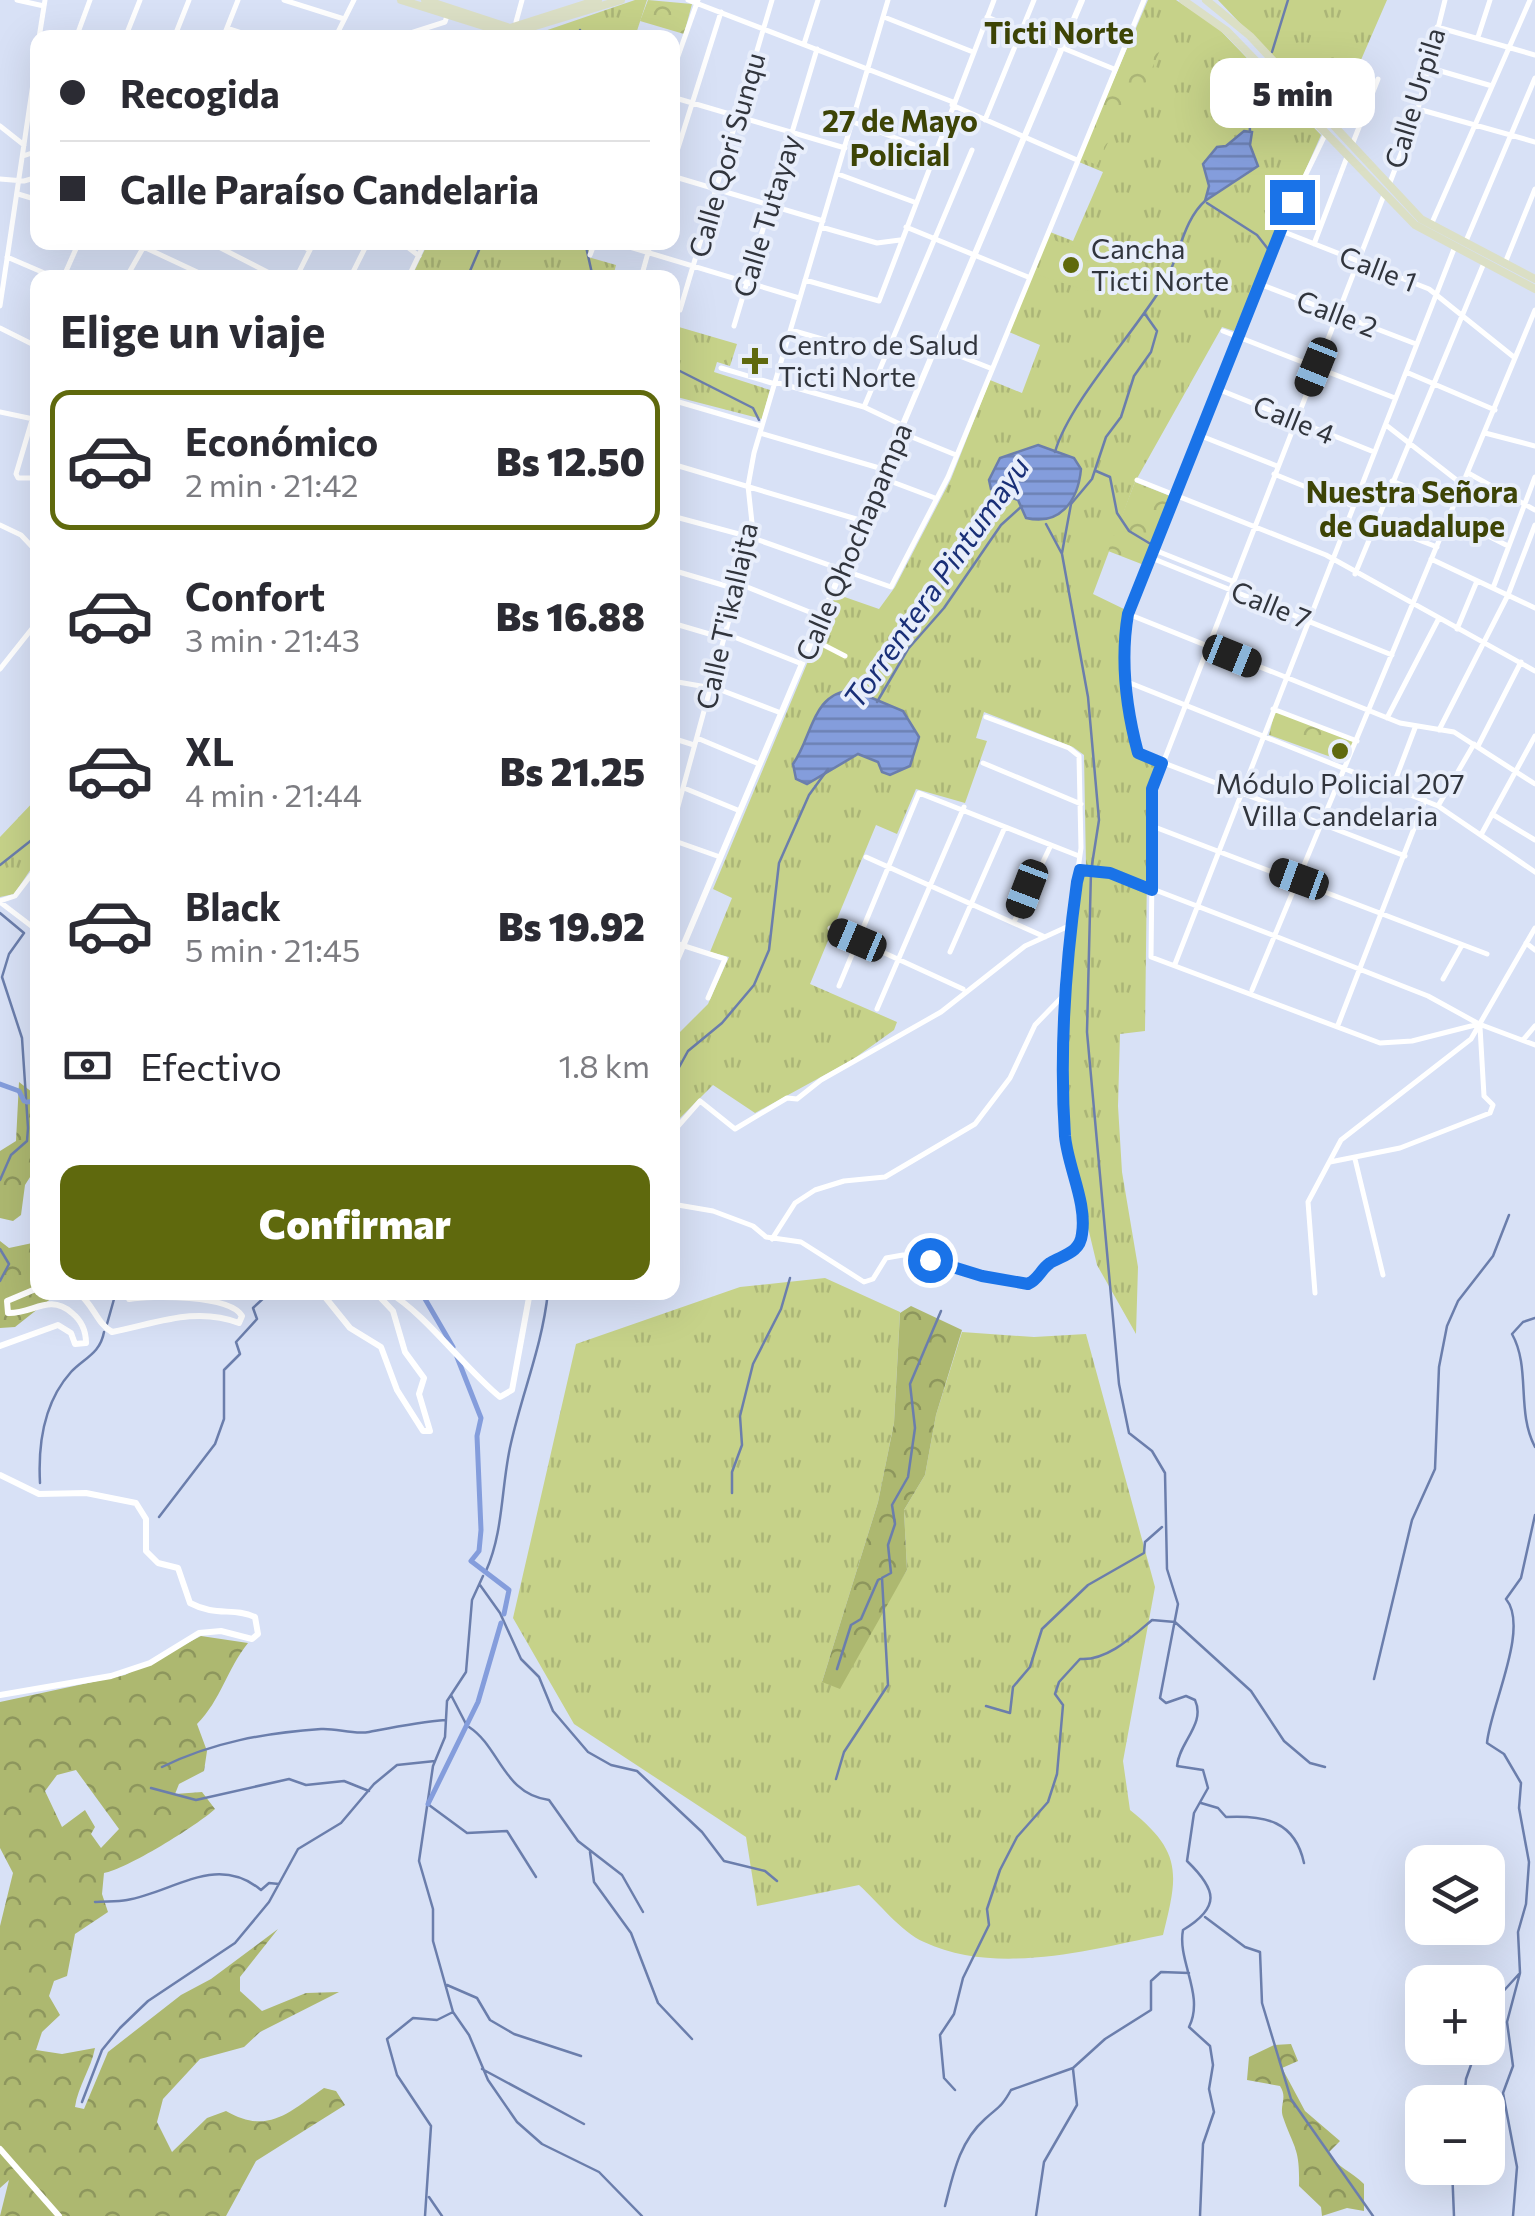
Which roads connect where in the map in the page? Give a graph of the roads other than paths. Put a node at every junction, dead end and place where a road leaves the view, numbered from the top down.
1 (17, 0) edge
2 (90, 0) edge
3 (140, 0) edge
4 (189, 0) edge
5 (284, 0) edge
6 (354, 0) edge
7 (401, 0) edge
8 (425, 0) edge
9 (522, 0) edge
10 (622, 0) edge
11 (688, 0) edge
12 (772, 0) edge
13 (818, 0) edge
14 (888, 0) edge
15 (992, 0) edge
16 (1034, 0) edge
17 (1082, 0) edge
18 (1144, 0) edge
19 (1183, 0) edge
20 (1206, 0) edge
21 (1444, 0) edge
22 (1490, 0) edge
23 (1530, 0) edge
24 (234, 1) edge
25 (697, 1) edge
26 (44, 3) edge
27 (598, 3) edge
28 (720, 12) junction
29 (448, 16) junction
30 (884, 17) junction
31 (987, 17) junction
32 (344, 20) junction
33 (1436, 27) junction
34 (227, 28) joint
35 (764, 28) junction
36 (40, 30) edge
37 (79, 30) edge
38 (128, 30) edge
39 (177, 30) edge
40 (233, 30) edge
41 (339, 30) edge
42 (420, 30) edge
43 (493, 30) edge
44 (510, 30) edge
45 (519, 30) edge
46 (527, 30) edge
47 (1022, 30) junction
48 (1478, 38) junction
49 (804, 44) junction
50 (1509, 47) junction
51 (1062, 48) junction
52 (818, 49) junction
53 (680, 50) edge
54 (973, 52) junction
55 (1535, 55) edge
56 (1427, 67) junction
57 (870, 69) junction
58 (1115, 70) junction
59 (1535, 78) edge
60 (1378, 79) dead end
61 (1492, 86) junction
62 (680, 99) edge
63 (692, 103) junction
64 (952, 104) junction
65 (1418, 108) junction
66 (30, 112) edge
67 (738, 116) junction
68 (985, 120) junction
69 (854, 122) junction
70 (28, 124) joint
71 (1474, 125) junction
72 (0, 126) edge
73 (792, 133) junction
74 (1326, 133) junction
75 (1510, 135) junction
76 (1025, 139) junction
77 (680, 141) edge
78 (1535, 142) edge
79 (24, 145) junction
80 (845, 148) junction
81 (972, 150) dead end
82 (933, 152) junction
83 (1349, 152) junction
84 (30, 154) edge
85 (23, 156) junction
86 (1076, 160) junction
87 (838, 174) junction
88 (680, 178) edge
89 (0, 179) edge
90 (30, 179) edge
91 (20, 181) junction
92 (717, 189) junction
93 (1535, 189) edge
94 (1386, 191) junction
95 (18, 194) junction
96 (30, 198) edge
97 (914, 202) junction
98 (770, 206) junction
99 (822, 224) junction
100 (1431, 225) junction
101 (906, 227) junction
102 (1279, 230) junction
103 (935, 238) junction
104 (901, 240) junction
105 (1465, 243) junction
106 (1314, 244) junction
107 (1454, 248) junction
108 (148, 250) edge
109 (233, 250) edge
110 (310, 250) edge
111 (411, 250) edge
112 (422, 250) edge
113 (592, 250) edge
114 (638, 250) edge
115 (649, 250) edge
116 (648, 253) junction
117 (590, 255) dead end
118 (419, 256) junction
119 (974, 256) junction
120 (4, 261) edge
121 (1358, 261) junction
122 (1484, 263) junction
123 (1505, 263) junction
124 (694, 267) junction
125 (189, 268) joint
126 (34, 270) edge
127 (193, 270) edge
128 (266, 270) edge
129 (300, 270) edge
130 (412, 270) edge
131 (643, 270) edge
132 (1028, 277) junction
133 (1535, 279) edge
134 (805, 280) junction
135 (747, 282) junction
136 (1258, 283) junction
137 (1535, 288) edge
138 (1436, 295) junction
139 (799, 298) junction
140 (0, 306) edge
141 (680, 310) dead end
142 (1535, 310) edge
143 (1337, 314) junction
144 (1462, 315) junction
145 (734, 326) dead end
146 (0, 328) edge
147 (790, 330) junction
148 (1224, 331) dead end
149 (1236, 336) junction
150 (30, 343) edge
151 (1416, 344) junction
152 (937, 347) junction
153 (860, 350) dead end
154 (1516, 359) junction
155 (1316, 367) junction
156 (721, 368) dead end
157 (991, 369) junction
158 (1406, 372) junction
159 (775, 383) junction
160 (1434, 384) junction
161 (1215, 388) junction
162 (1394, 398) junction
163 (680, 403) edge
164 (864, 408) junction
165 (1495, 410) junction
166 (0, 412) edge
167 (30, 419) edge
168 (1294, 422) junction
169 (1385, 425) junction
170 (761, 429) junction
171 (903, 429) junction
172 (1485, 433) junction
173 (30, 434) edge
174 (1196, 434) junction
175 (1408, 443) junction
176 (1535, 446) edge
177 (1374, 452) junction
178 (956, 456) junction
179 (680, 466) edge
180 (1277, 466) junction
181 (884, 474) junction
182 (1274, 474) junction
183 (1468, 474) junction
184 (1535, 477) edge
185 (30, 478) edge
186 (1138, 480) dead end
187 (1392, 481) junction
188 (1463, 484) junction
189 (748, 486) junction
190 (1173, 495) junction
191 (935, 498) junction
192 (1524, 504) junction
193 (1352, 506) junction
194 (1454, 506) junction
195 (1535, 510) edge
196 (1449, 516) junction
197 (680, 518) edge
198 (862, 521) junction
199 (1376, 523) junction
200 (1535, 525) edge
201 (0, 526) edge
202 (1254, 526) junction
203 (750, 537) junction
204 (30, 546) edge
205 (1436, 546) junction
206 (1508, 546) junction
207 (1152, 548) junction
208 (1523, 556) junction
209 (1149, 557) junction
210 (1432, 559) junction
211 (1331, 560) junction
212 (1535, 562) edge
213 (842, 568) junction
214 (680, 572) edge
215 (1354, 574) junction
216 (1478, 581) junction
217 (1230, 585) junction
218 (736, 586) junction
219 (1493, 588) junction
220 (1508, 595) junction
221 (1412, 604) junction
222 (1535, 608) edge
223 (1128, 614) junction
224 (823, 618) junction
225 (1439, 618) junction
226 (1308, 619) junction
227 (680, 625) edge
228 (1458, 629) junction
229 (30, 631) edge
230 (724, 635) junction
231 (814, 640) junction
232 (1485, 643) junction
233 (1206, 645) junction
234 (1392, 655) junction
235 (845, 656) dead end
236 (1521, 662) junction
237 (802, 664) junction
238 (0, 668) edge
239 (1535, 670) edge
240 (1285, 676) junction
241 (1125, 681) junction
242 (680, 682) edge
243 (710, 688) junction
244 (1183, 703) junction
245 (1273, 709) junction
246 (1370, 710) junction
247 (780, 713) junction
248 (986, 717) dead end
249 (1387, 718) junction
250 (1415, 728) junction
251 (1439, 730) junction
252 (1263, 734) junction
253 (1535, 736) edge
254 (680, 739) edge
255 (1357, 741) junction
256 (696, 742) junction
257 (1476, 745) junction
258 (984, 763) dead end
259 (1162, 763) junction
260 (760, 764) junction
261 (1346, 768) junction
262 (1516, 773) junction
263 (1535, 784) edge
264 (1393, 786) junction
265 (684, 788) junction
266 (1240, 792) junction
267 (1425, 800) junction
268 (680, 801) edge
269 (1080, 804) junction
270 (1438, 806) junction
271 (964, 807) junction
272 (740, 811) junction
273 (1492, 814) junction
274 (1322, 824) junction
275 (1005, 826) junction
276 (1152, 826) junction
277 (1482, 833) junction
278 (1535, 840) edge
279 (680, 843) edge
280 (1050, 845) junction
281 (1218, 850) junction
282 (1405, 856) junction
283 (720, 857) junction
284 (866, 857) dead end
285 (1080, 857) junction
286 (888, 866) junction
287 (1080, 870) junction
288 (1535, 872) edge
289 (30, 876) edge
290 (1299, 879) junction
291 (930, 882) junction
292 (1152, 890) junction
293 (971, 900) junction
294 (0, 901) edge
295 (1195, 906) junction
296 (1382, 912) junction
297 (1015, 920) junction
298 (30, 924) edge
299 (1071, 925) junction
300 (830, 928) dead end
301 (1535, 928) edge
302 (1275, 936) junction
303 (1046, 937) junction
304 (857, 940) junction
305 (1526, 942) junction
306 (680, 944) edge
307 (683, 945) junction
308 (1462, 945) junction
309 (1535, 950) edge
310 (680, 952) edge
311 (950, 952) dead end
312 (1487, 954) dead end
313 (898, 958) junction
314 (1176, 964) junction
315 (1358, 969) junction
316 (1443, 979) dead end
317 (839, 986) dead end
318 (964, 990) junction
319 (1252, 991) junction
320 (1063, 996) junction
321 (708, 998) dead end
322 (876, 1009) dead end
323 (1479, 1024) junction
324 (1338, 1026) junction
325 (1535, 1026) edge
326 (1523, 1040) junction
327 (1535, 1045) edge
328 (680, 1124) edge
329 (1355, 1159) junction
330 (1329, 1162) junction
331 (680, 1205) edge
332 (772, 1239) junction
333 (1383, 1275) dead end
334 (30, 1291) edge
335 (1315, 1293) dead end
336 (86, 1300) edge
337 (207, 1300) edge
338 (327, 1300) edge
339 (381, 1300) edge
340 (402, 1300) edge
341 (529, 1300) edge
342 (0, 1346) edge
343 (0, 1476) edge
344 (0, 1695) edge
345 (0, 2149) edge
346 (59, 2216) edge

1 - 26 street
2 - 37 street
3 - 38 street
4 - 39 street
5 - 32 street
6 - 32 street
7 - 29 main road
8 - 44 main road
9 - 45 street
10 - 27 main road
11 - 25 street
12 - 35 street, Calle Qori Sunqu
13 - 49 street
14 - 30 street, Calle T'ikallajta
15 - 31 street
16 - 47 street
17 - 51 street, Calle Qhochapampa
18 - 58 street
19 - 74 main road
20 - 83 main road
21 - 33 street, Calle Urpila
22 - 48 street
23 - 50 street
24 - 34 street
25 - 28 street
25 - 53 street
26 - 36 street
27 - 46 main road
28 - 35 street
28 - 63 street
29 - 42 street
29 - 43 main road
30 - 54 street
30 - 57 street, Calle T'ikallajta
31 - 47 street
31 - 54 street
32 - 41 street
33 - 48 street
33 - 56 street, Calle Urpila
34 - 40 street
35 - 49 street
35 - 67 street, Calle Qori Sunqu
47 - 51 street
47 - 68 street
48 - 50 street
49 - 52 street
50 - 55 street
50 - 61 street
51 - 58 street
51 - 76 street, Calle Qhochapampa
52 - 57 street
52 - 73 street, Calle Tutayay
54 - 64 street
56 - 61 street
56 - 65 street, Calle Urpila
57 - 64 street
57 - 69 street, Calle T'ikallajta
58 - 86 street
59 - 75 street
60 - 83 street
61 - 71 street
62 - 63 street
63 - 67 street
63 - 77 street
64 - 68 street
64 - 82 street
65 - 71 street
65 - 94 street, Calle Urpila
66 - 70 street
67 - 73 street
67 - 92 street, Calle Qori Sunqu
68 - 76 street
69 - 80 street, Calle T'ikallajta
69 - 82 street
70 - 79 street
71 - 75 street
71 - 100 street
72 - 79 street
73 - 80 street
73 - 98 street, Calle Tutayay
74 - 83 main road
74 - 102 street
75 - 78 street
75 - 105 street
76 - 86 street
76 - 119 street, Calle Qhochapampa
79 - 85 street
80 - 87 street, Calle T'ikallajta
81 - 103 street
82 - 97 street
83 - 94 main road
83 - 106 street
84 - 85 street
85 - 91 street
86 - 132 street
87 - 97 street
87 - 99 street, Calle T'ikallajta
88 - 92 street
89 - 91 street
90 - 91 street
91 - 95 street
92 - 98 street
92 - 124 street, Calle Qori Sunqu
93 - 123 street
94 - 100 main road
94 - 107 main road
94 - 121 street, Calle Urpila
95 - 96 street
95 - 120 street
97 - 101 street
98 - 99 street
98 - 135 street, Calle Tutayay
99 - 104 street
99 - 134 street, Calle T'ikallajta
100 - 105 main road
101 - 103 street
101 - 104 street
102 - 106 street, Calle 1
102 - 136 street
103 - 119 street
103 - 164 street
104 - 134 street
105 - 123 main road
106 - 121 street, Calle 1
107 - 122 main road
107 - 138 street
108 - 125 street
109 - 128 street
110 - 129 street
111 - 118 street
112 - 118 street
113 - 117 street
114 - 116 street
115 - 116 street
116 - 124 street
116 - 131 street
118 - 130 street
119 - 132 street
119 - 152 street, Calle Qhochapampa
120 - 126 street
120 - 140 street
121 - 138 street, Calle 1
121 - 143 street, Calle Urpila
122 - 137 main road
122 - 144 street
123 - 133 main road
124 - 135 street
124 - 141 street, Calle Qori Sunqu
125 - 127 street
132 - 157 street
134 - 139 street, Calle T'ikallajta
135 - 139 street
135 - 145 street, Calle Tutayay
136 - 143 street, Calle 2
136 - 149 street
138 - 144 street, Calle 1
138 - 151 street
139 - 147 street, Calle T'ikallajta
142 - 154 street
143 - 151 street, Calle 2
143 - 155 street, Calle Urpila
144 - 154 street, Calle 1
144 - 160 street
146 - 150 street
147 - 153 street
147 - 159 street, Calle T'ikallajta
148 - 149 street
149 - 155 street
149 - 161 street
151 - 158 street
152 - 157 street
152 - 171 street, Calle Qhochapampa
154 - 165 street
155 - 162 street
155 - 168 street, Calle Urpila
156 - 159 street
157 - 178 street
158 - 160 street
158 - 162 street
159 - 164 street
159 - 170 street, Calle T'ikallajta
160 - 165 street
160 - 175 street
161 - 168 street, Calle 4
161 - 174 street
162 - 169 street
163 - 170 street
164 - 171 street
165 - 172 street
166 - 167 street
168 - 177 street, Calle 4
168 - 180 street, Calle Urpila
169 - 175 street
169 - 177 street
170 - 181 street
170 - 189 street, Calle T'ikallajta
171 - 178 street
171 - 181 street, Calle Qhochapampa
172 - 176 street
172 - 183 street
173 - 185 street
174 - 180 street
174 - 190 street
175 - 187 street
175 - 188 street
177 - 193 street
178 - 191 street
179 - 189 street
180 - 182 street, Calle Urpila
181 - 191 street
181 - 198 street, Calle Qhochapampa
182 - 193 street
182 - 202 street, Calle Urpila
183 - 188 street
183 - 192 street
184 - 192 street
186 - 190 street
187 - 194 street
187 - 199 street
188 - 194 street
189 - 198 street
189 - 203 street, Calle T'ikallajta
190 - 202 street
190 - 207 street
191 - 213 street
192 - 195 street
192 - 206 street
193 - 211 street
194 - 196 street
196 - 205 street
196 - 206 street
197 - 203 street
198 - 213 street, Calle Qhochapampa
199 - 205 street
199 - 215 street
200 - 208 street
201 - 204 street
202 - 211 street
202 - 217 street, Calle Urpila
203 - 213 street
203 - 218 street, Calle T'ikallajta
205 - 210 street
206 - 219 street
207 - 209 street
207 - 217 street, Calle 7
208 - 212 street
208 - 220 street
209 - 217 street, Calle 7
209 - 223 street
210 - 216 street
210 - 221 street
211 - 215 street
211 - 226 street
213 - 224 street, Calle Qhochapampa
214 - 218 street
215 - 221 street
216 - 219 street
216 - 228 street
217 - 226 street, Calle 7
217 - 233 street, Calle Urpila
218 - 224 street
218 - 230 street, Calle T'ikallajta
219 - 220 street
220 - 222 street
220 - 232 street
221 - 225 street
221 - 234 street
223 - 233 street
223 - 241 street
224 - 231 street, Calle Qhochapampa
225 - 228 street
225 - 249 street
226 - 234 street, Calle 7
226 - 240 street
227 - 230 street
228 - 232 street
229 - 238 street
230 - 237 street
230 - 243 street, Calle T'ikallajta
231 - 235 street
231 - 237 street, Calle Qhochapampa
232 - 236 street
232 - 251 street
233 - 240 street
233 - 244 street, Calle Urpila
234 - 246 street
236 - 239 street
236 - 257 street
237 - 247 street, Calle Qhochapampa
240 - 245 street
240 - 246 street
241 - 244 street
241 - 259 street
242 - 243 street
243 - 247 street
243 - 256 street, Calle T'ikallajta
244 - 252 street
244 - 259 street, Calle Urpila
245 - 252 street
245 - 255 street
246 - 249 street
246 - 255 street
247 - 260 street, Calle Qhochapampa
248 - 269 street
249 - 250 street
250 - 251 street
250 - 264 street
251 - 257 street
252 - 261 street
252 - 266 street
253 - 262 street
254 - 256 street
255 - 261 street
256 - 260 street
256 - 265 street, Calle T'ikallajta
257 - 262 street
257 - 270 street
258 - 269 street
259 - 266 street
259 - 276 street, Calle Urpila
260 - 272 street, Calle Qhochapampa
261 - 264 street
261 - 274 street
262 - 263 street
262 - 273 street
264 - 267 street
265 - 268 street, Calle T'ikallajta
265 - 272 street
266 - 274 street
266 - 281 street
267 - 270 street
267 - 282 street
269 - 285 street
270 - 277 street
271 - 275 street
271 - 286 street
271 - 291 street
272 - 283 street, Calle Qhochapampa
273 - 277 street
273 - 278 street
274 - 282 street
274 - 290 street
275 - 280 street
275 - 293 street
276 - 281 street
276 - 292 street, Calle Urpila
277 - 288 street
279 - 283 street
280 - 285 street
280 - 297 street
281 - 290 street
281 - 295 street
282 - 296 street
283 - 307 street, Calle Qhochapampa
284 - 286 street
285 - 287 street
286 - 291 street
286 - 304 street
287 - 292 street
287 - 299 street
289 - 294 street
290 - 296 street
290 - 302 street
291 - 293 street
291 - 313 street
292 - 295 street
292 - 314 street, Calle Urpila
293 - 297 street
293 - 311 street
294 - 298 street
295 - 302 street
295 - 314 street
296 - 308 street
296 - 315 street
297 - 303 street
299 - 303 street
299 - 320 street
300 - 304 street
301 - 305 street
302 - 315 street
302 - 319 street
303 - 318 street
304 - 313 street
304 - 317 street
305 - 309 street
305 - 323 street
306 - 307 street
307 - 310 street, Calle Qhochapampa
307 - 321 street
308 - 312 street
308 - 316 street
313 - 318 street
313 - 322 street
314 - 319 street
315 - 323 street
315 - 324 street
318 - 328 street
319 - 324 street
320 - 332 street
320 - 332 street
323 - 324 street
323 - 326 street
323 - 329 street
323 - 330 street
325 - 326 street
326 - 327 street
329 - 330 street
329 - 333 street
330 - 335 street
331 - 332 street
334 - 342 street
336 - 337 street
338 - 339 street
340 - 341 street
343 - 344 street
345 - 346 street

